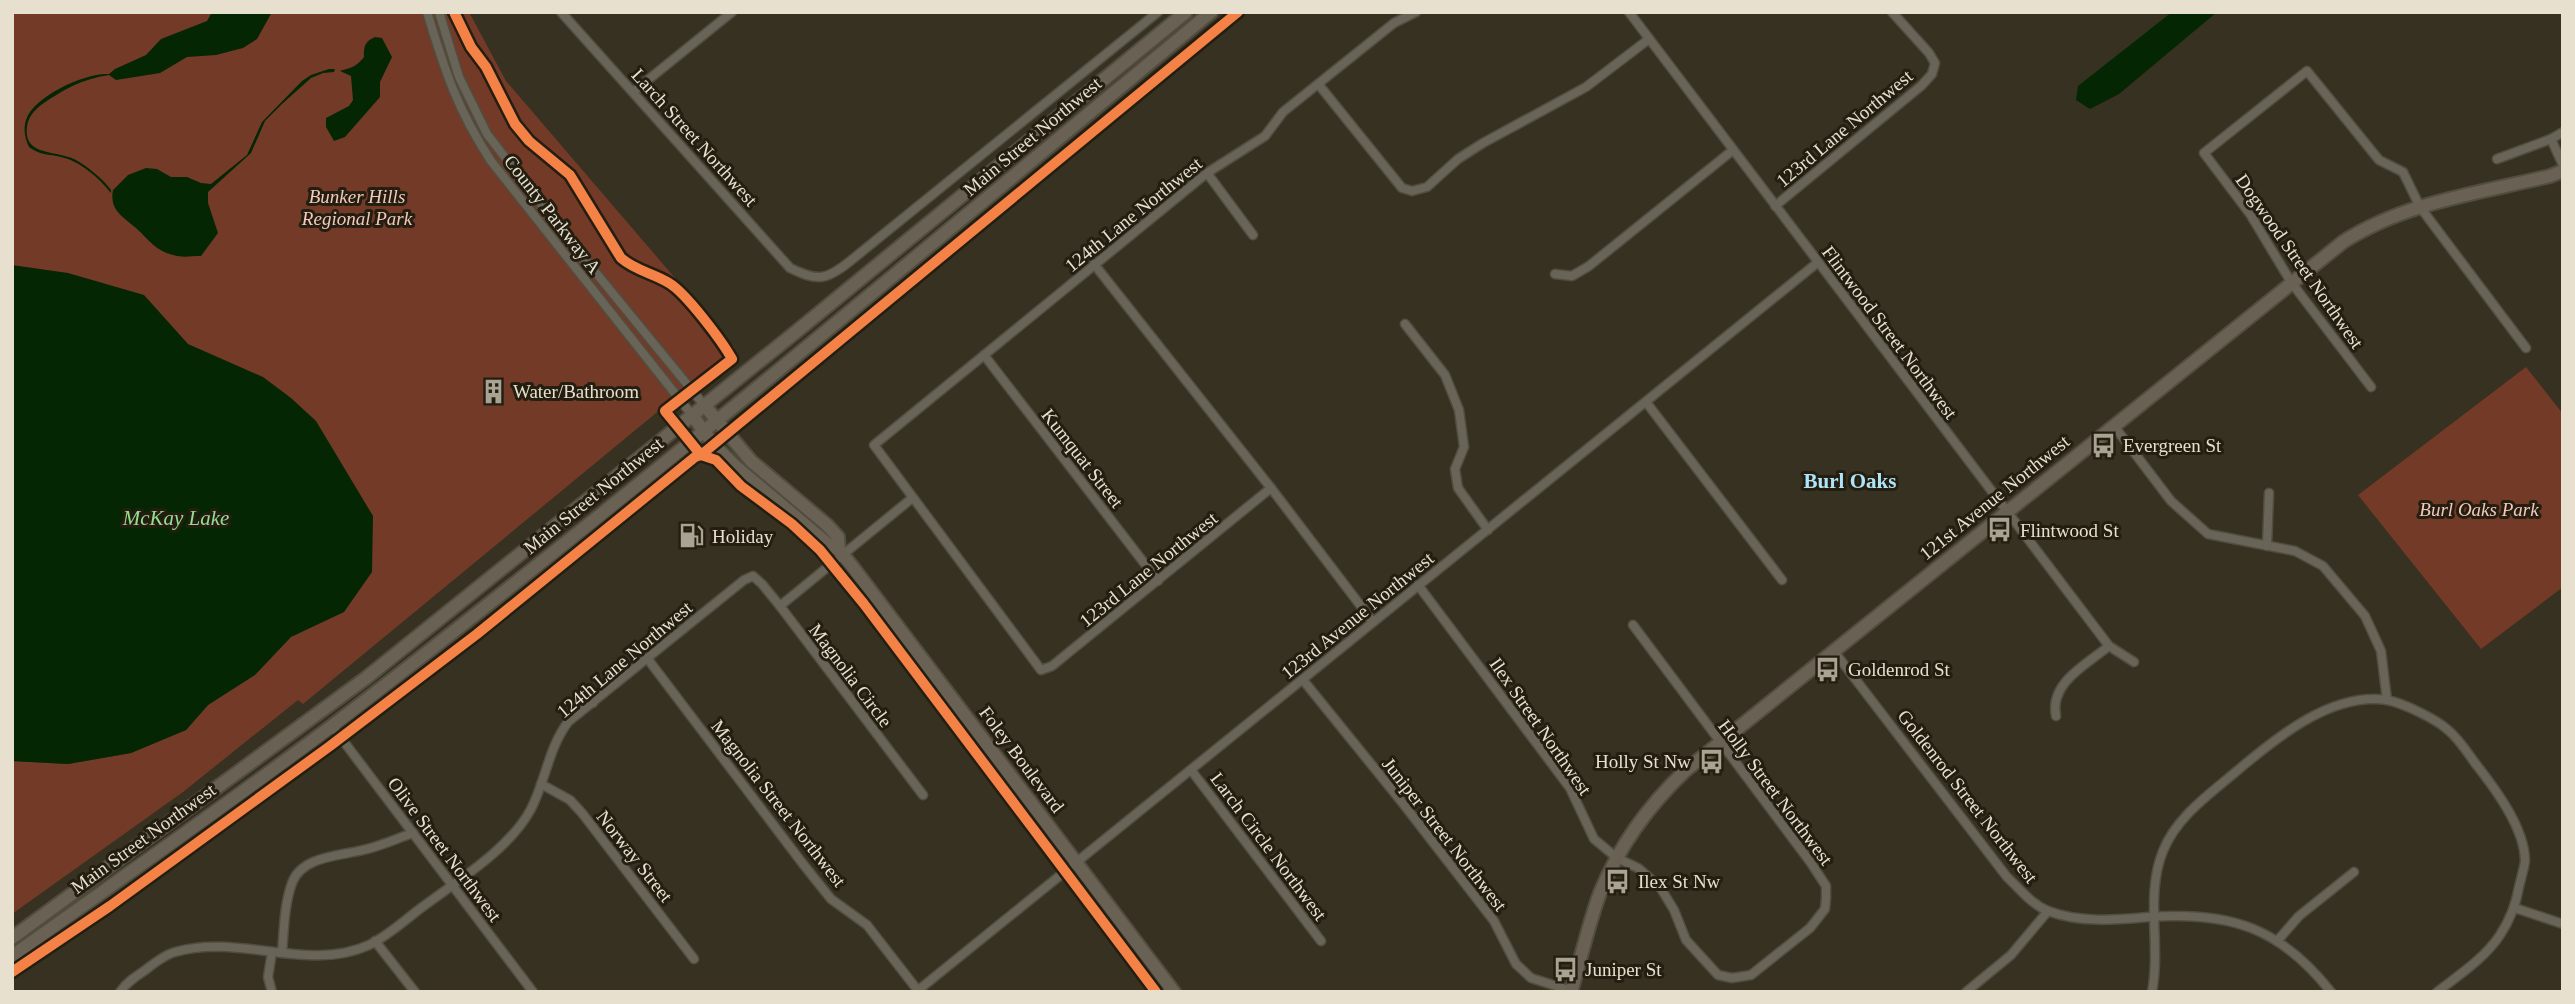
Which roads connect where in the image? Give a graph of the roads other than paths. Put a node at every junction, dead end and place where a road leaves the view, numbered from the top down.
1 (427, 12) edge
2 (439, 12) edge
3 (561, 12) edge
4 (732, 12) edge
5 (1158, 12) edge
6 (1186, 12) edge
7 (1211, 12) edge
8 (1416, 12) edge
9 (1629, 12) edge
10 (1892, 12) edge
11 (1649, 39) junction
12 (1319, 85) junction
13 (633, 93) junction
14 (2563, 132) edge
15 (2551, 139) junction
16 (1733, 150) junction
17 (2497, 159) dead end
18 (2563, 165) edge
19 (2563, 170) edge
20 (1206, 173) junction
21 (1775, 206) junction
22 (2420, 207) junction
23 (1253, 235) dead end
24 (1817, 263) junction
25 (1094, 264) junction
26 (1555, 274) dead end
27 (2291, 282) junction
28 (1405, 324) dead end
29 (2526, 348) dead end
30 (984, 355) junction
31 (2371, 387) dead end
32 (1646, 402) junction
33 (704, 405) junction
34 (692, 415) junction
35 (716, 420) junction
36 (2114, 426) junction
37 (703, 430) junction
38 (1271, 488) junction
39 (2269, 493) dead end
40 (912, 499) junction
41 (2007, 511) junction
42 (1488, 530) junction
43 (2267, 546) junction
44 (841, 552) junction
45 (752, 576) joint
46 (1782, 580) dead end
47 (1158, 581) junction
48 (1418, 585) junction
49 (779, 606) junction
50 (1373, 622) junction
51 (1633, 625) dead end
52 (2109, 646) junction
53 (1833, 650) junction
54 (647, 658) junction
55 (2134, 662) dead end
56 (1303, 680) junction
57 (583, 692) dead end
58 (2387, 700) junction
59 (593, 703) junction
60 (2056, 716) dead end
61 (332, 726) junction
62 (1719, 742) junction
63 (1191, 770) junction
64 (541, 784) junction
65 (923, 795) dead end
66 (413, 833) junction
67 (1617, 858) junction
68 (1076, 862) junction
69 (2354, 872) dead end
70 (451, 885) junction
71 (2515, 908) junction
72 (2048, 911) junction
73 (2155, 917) junction
74 (2563, 924) edge
75 (12, 938) edge
76 (2278, 940) junction
77 (375, 942) junction
78 (1321, 942) dead end
79 (277, 953) junction
80 (12, 956) edge
81 (694, 958) dead end
82 (1718, 975) joint
83 (918, 991) edge
84 (1571, 991) edge
85 (120, 992) edge
86 (272, 992) edge
87 (415, 992) edge
88 (533, 992) edge
89 (1174, 992) edge
90 (1966, 992) edge
91 (2152, 992) edge
92 (2331, 992) edge
93 (2437, 992) edge

1 - 34 street, County Parkway A
2 - 33 street, County Parkway A
3 - 13 street, Larch Street Northwest
4 - 13 street
5 - 13 street, Larch Street Northwest
6 - 33 main road, Main Street Northwest
7 - 35 main road, Main Street Northwest
8 - 12 street, 124th Lane Northwest
9 - 11 street, Flintwood Street Northwest
10 - 21 street, 123rd Lane Northwest
11 - 12 street
11 - 16 street, Flintwood Street Northwest
12 - 20 street, 124th Lane Northwest
14 - 15 street
15 - 17 street
15 - 18 street
16 - 21 street, Flintwood Street Northwest
16 - 26 street
19 - 22 main road, 121st Avenue Northwest
20 - 23 street
20 - 25 street, 124th Lane Northwest
21 - 24 street, Flintwood Street Northwest
22 - 27 main road, 121st Avenue Northwest
22 - 27 street, Dogwood Street Northwest
22 - 29 street
24 - 32 street, 123rd Avenue Northwest
24 - 41 street, Flintwood Street Northwest
25 - 30 street, 124th Lane Northwest
25 - 38 street
27 - 31 street, Dogwood Street Northwest
27 - 36 main road, 121st Avenue Northwest
28 - 42 street
30 - 40 street, 124th Lane Northwest
30 - 47 street, Kumquat Street
32 - 42 street, 123rd Avenue Northwest
32 - 46 street
33 - 34 main road, Main Street Northwest
33 - 35 main road, Foley Boulevard
34 - 37 main road, Foley Boulevard
34 - 75 main road, Main Street Northwest
35 - 37 main road, Main Street Northwest
35 - 44 main road, Foley Boulevard
36 - 41 main road, 121st Avenue Northwest
36 - 43 street
37 - 44 main road, Foley Boulevard
37 - 61 main road, Main Street Northwest
38 - 47 street, 123rd Lane Northwest
38 - 50 street
39 - 43 street
40 - 44 street
40 - 47 street, 123rd Lane Northwest
41 - 52 street, Flintwood Street Northwest
41 - 53 main road, 121st Avenue Northwest
42 - 48 street, 123rd Avenue Northwest
43 - 58 street
44 - 49 street
44 - 68 main road, Foley Boulevard
45 - 49 street, Magnolia Circle
45 - 54 street, 124th Lane Northwest
48 - 50 street, 123rd Avenue Northwest
48 - 67 street, Ilex Street Northwest
49 - 65 street, Magnolia Circle
50 - 56 street, 123rd Avenue Northwest
51 - 62 street, Holly Street Northwest
52 - 55 street, Flintwood Street Northwest
52 - 60 street
53 - 62 main road, 121st Avenue Northwest
53 - 72 street, Goldenrod Street Northwest
54 - 59 street, 124th Lane Northwest
54 - 83 street, Magnolia Street Northwest
56 - 63 street, 123rd Avenue Northwest
56 - 84 street, Juniper Street Northwest
57 - 59 street
58 - 71 street
58 - 73 street
59 - 64 street, 124th Lane Northwest
61 - 66 street, Olive Street Northwest
61 - 80 main road, Main Street Northwest
62 - 67 main road, 121st Avenue Northwest
62 - 82 street, Holly Street Northwest
63 - 68 street, 123rd Avenue Northwest
63 - 78 street, Larch Circle Northwest
64 - 70 street, 124th Lane Northwest
64 - 81 street, Norway Street
66 - 70 street, Olive Street Northwest
66 - 79 street
67 - 82 street, Ilex Street Northwest
67 - 84 main road, 121st Avenue Northwest
68 - 83 street, 123rd Avenue Northwest
68 - 89 main road, Foley Boulevard
69 - 76 street
70 - 77 street, 124th Lane Northwest
70 - 88 street, Olive Street Northwest
71 - 74 street
71 - 93 street
72 - 73 street, Goldenrod Street Northwest
72 - 90 street
73 - 76 street, Goldenrod Street Northwest
73 - 91 street
76 - 92 street, Goldenrod Street Northwest
77 - 79 street, 124th Lane Northwest
77 - 87 street
79 - 85 street, 124th Lane Northwest
79 - 86 street

